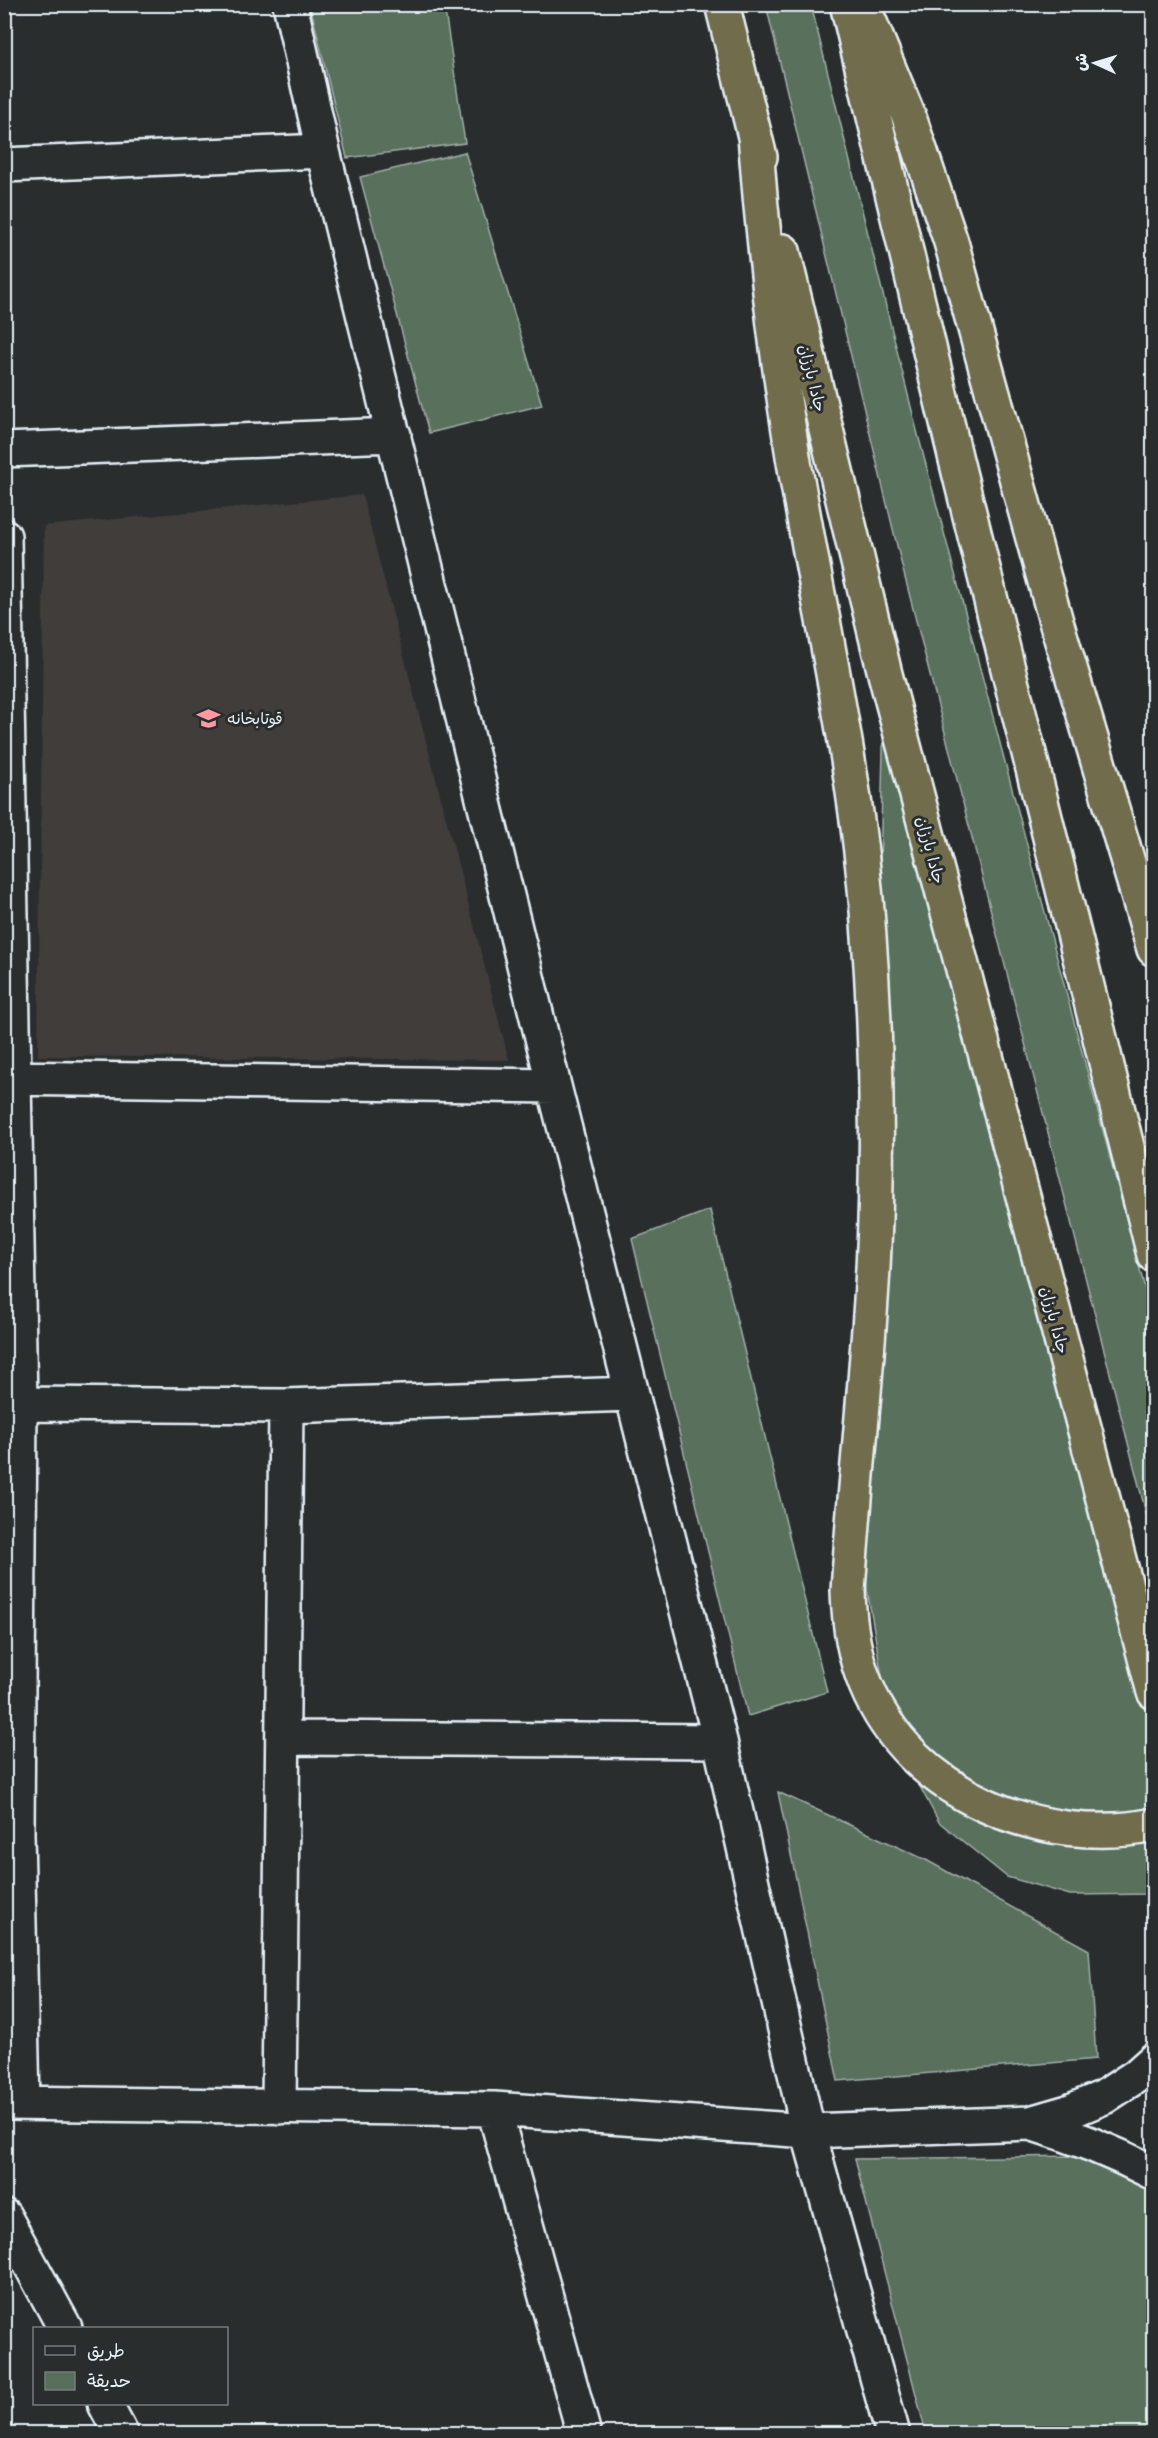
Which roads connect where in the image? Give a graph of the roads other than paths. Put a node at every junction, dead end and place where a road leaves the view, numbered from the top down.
1 (290, 4) edge
2 (722, 4) edge
3 (847, 4) edge
4 (862, 4) edge
5 (755, 136) junction
6 (323, 151) junction
7 (4, 165) edge
8 (394, 435) junction
9 (4, 450) edge
10 (4, 536) edge
11 (7, 786) edge
12 (1154, 949) edge
13 (9, 1078) edge
14 (554, 1086) junction
15 (1154, 1255) edge
16 (632, 1394) junction
17 (20, 1404) junction
18 (286, 1406) junction
19 (1154, 1692) edge
20 (283, 1738) junction
21 (720, 1742) junction
22 (1154, 1825) edge
23 (11, 1833) edge
24 (1154, 2060) edge
25 (14, 2103) edge
26 (279, 2106) junction
27 (494, 2109) junction
28 (1030, 2123) junction
29 (808, 2131) junction
30 (1154, 2173) edge
31 (4, 2216) edge
32 (64, 2327) edge
33 (106, 2405) edge
34 (121, 2433) edge
35 (584, 2433) edge
36 (893, 2433) edge

1 - 6 street
2 - 5 highway, جادا بارزان
3 - 15 highway
4 - 12 highway
5 - 19 highway, جادا بارزان
5 - 22 highway
6 - 7 street
6 - 8 street
8 - 9 street
8 - 14 street
10 - 11 street
11 - 13 street
13 - 14 street
13 - 17 street
14 - 16 street
16 - 18 street
16 - 21 street
17 - 18 street
17 - 23 street
18 - 20 street
20 - 21 street
20 - 26 street
21 - 29 street
23 - 25 street
24 - 28 street
25 - 26 street
26 - 27 street
27 - 29 street
27 - 35 street
28 - 29 street
28 - 30 street
29 - 36 street
31 - 32 street
33 - 34 street

